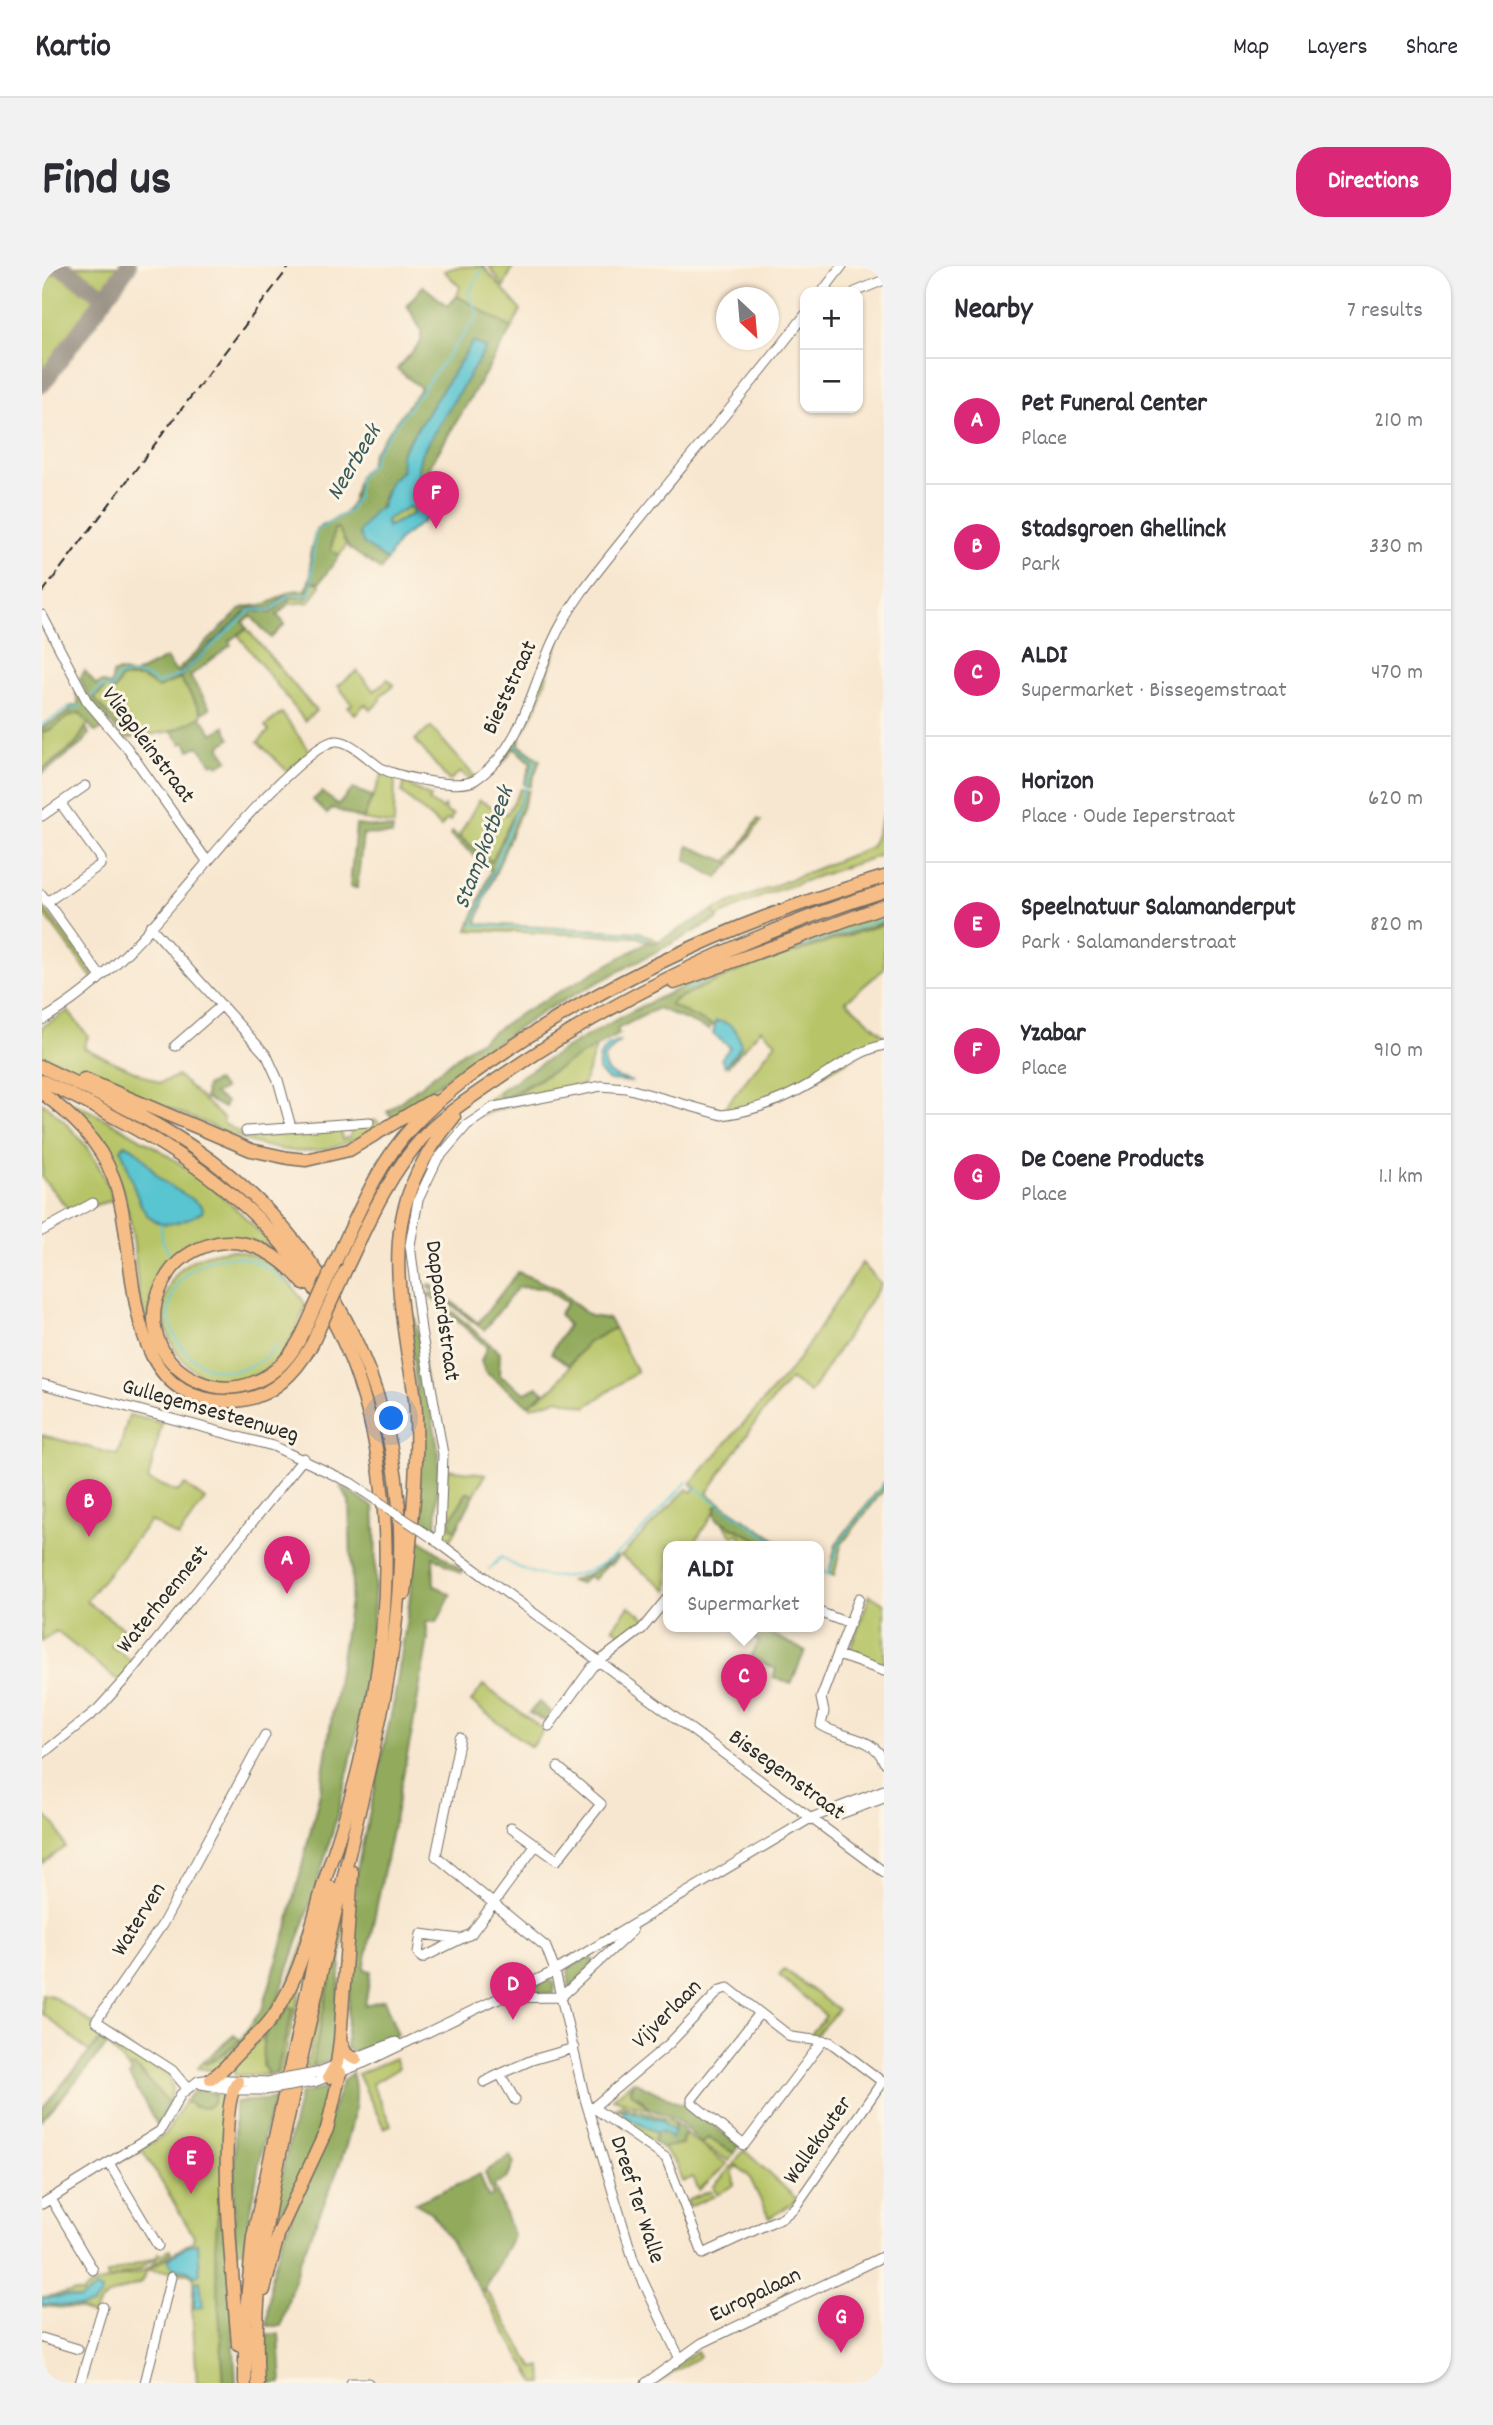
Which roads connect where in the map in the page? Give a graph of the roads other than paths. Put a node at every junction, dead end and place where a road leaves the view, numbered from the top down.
1 (842, 266) edge
2 (884, 281) edge
3 (826, 287) edge
4 (863, 289) edge
5 (800, 320) edge
6 (42, 615) edge
7 (85, 786) dead end
8 (61, 804) junction
9 (42, 816) edge
10 (207, 861) junction
11 (884, 877) edge
12 (884, 891) edge
13 (44, 899) edge
14 (884, 906) edge
15 (150, 926) junction
16 (101, 977) junction
17 (624, 1001) junction
18 (222, 1005) junction
19 (42, 1020) edge
20 (884, 1045) edge
21 (175, 1046) dead end
22 (42, 1065) edge
23 (42, 1081) edge
24 (42, 1093) edge
25 (447, 1093) junction
26 (468, 1100) junction
27 (369, 1122) dead end
28 (291, 1127) junction
29 (246, 1130) dead end
30 (93, 1203) dead end
31 (42, 1231) edge
32 (340, 1340) junction
33 (42, 1384) edge
34 (304, 1458) junction
35 (434, 1540) junction
36 (859, 1598) dead end
37 (663, 1603) edge
38 (533, 1612) joint
39 (824, 1614) edge
40 (850, 1624) junction
41 (838, 1655) junction
42 (599, 1660) junction
43 (884, 1671) edge
44 (380, 1723) junction
45 (549, 1726) dead end
46 (265, 1735) dead end
47 (460, 1738) dead end
48 (42, 1754) edge
49 (884, 1762) edge
50 (558, 1767) dead end
51 (884, 1790) edge
52 (884, 1798) edge
53 (827, 1812) junction
54 (359, 1813) junction
55 (811, 1818) junction
56 (344, 1821) junction
57 (511, 1827) dead end
58 (536, 1845) junction
59 (884, 1872) edge
60 (494, 1902) junction
61 (646, 1917) junction
62 (460, 1939) dead end
63 (555, 1970) junction
64 (561, 1997) junction
65 (499, 1998) junction
66 (760, 2013) junction
67 (340, 2040) junction
68 (822, 2042) junction
69 (574, 2048) junction
70 (232, 2060) junction
71 (356, 2062) junction
72 (326, 2074) junction
73 (500, 2074) junction
74 (211, 2079) junction
75 (484, 2082) dead end
76 (883, 2083) edge
77 (234, 2086) junction
78 (189, 2087) junction
79 (515, 2100) dead end
80 (592, 2109) junction
81 (109, 2162) junction
82 (46, 2201) edge
83 (158, 2246) dead end
84 (884, 2256) edge
85 (93, 2270) dead end
86 (171, 2277) dead end
87 (103, 2307) dead end
88 (42, 2339) edge
89 (255, 2342) junction
90 (78, 2349) dead end
91 (679, 2357) junction
92 (42, 2381) edge
93 (649, 2382) edge
94 (47, 2383) edge
95 (80, 2383) edge
96 (145, 2383) edge
97 (245, 2383) edge
98 (258, 2383) edge
99 (351, 2383) edge
100 (368, 2383) edge

1 - 3 street
2 - 4 street
5 - 10 street, Bieststraat
6 - 10 street, Vliegpleinstraat
7 - 8 street
8 - 9 street
8 - 13 street
10 - 15 street, Bieststraat
11 - 25 highway
12 - 17 highway
13 - 16 street
14 - 17 highway
15 - 16 street, Bieststraat
15 - 18 street
16 - 19 street, Bieststraat
17 - 26 highway
18 - 21 street
18 - 28 street
20 - 35 street, Dappaardstraat
22 - 25 highway
22 - 44 highway
23 - 32 highway
24 - 26 highway, bridge
25 - 32 highway, bridge
26 - 44 highway
27 - 28 street
28 - 29 street
30 - 31 street
32 - 56 highway
33 - 34 street, Gullegemsesteenweg
34 - 35 street, Gullegemsesteenweg, bridge
34 - 48 street, Waterhoennest
35 - 38 street, Gullegemsesteenweg
36 - 40 street
37 - 42 street
38 - 42 street, Bissegemstraat
39 - 40 street
40 - 41 street
41 - 43 street
41 - 49 street
42 - 45 street
42 - 55 street, Bissegemstraat
44 - 54 highway
46 - 78 street, Waterven
47 - 60 street, Dreef Ter Walle
50 - 58 street
51 - 53 street
52 - 53 street
53 - 55 street
54 - 67 highway
54 - 89 highway
55 - 59 street, Bissegemstraat
55 - 61 street
56 - 70 highway
56 - 97 highway
57 - 58 street
58 - 60 street
60 - 62 street
60 - 63 street, Dreef Ter Walle
61 - 63 street
61 - 64 street
63 - 64 street, Dreef Ter Walle
63 - 65 street
64 - 65 street
64 - 69 street, Dreef Ter Walle
65 - 71 street
66 - 68 street, Vijverlaan
66 - 68 street
66 - 80 street, Vijverlaan
67 - 71 highway
67 - 72 highway
68 - 76 street, Vijverlaan
69 - 73 street
69 - 80 street, Dreef Ter Walle
70 - 74 highway
70 - 77 highway
71 - 72 street
72 - 77 street, bridge
72 - 89 highway
73 - 75 street
73 - 79 street
74 - 77 street
74 - 78 street
76 - 80 street, Wallekouter
77 - 78 street
77 - 97 highway
78 - 81 street
80 - 91 street, Dreef Ter Walle
81 - 82 street
81 - 83 street
82 - 85 street
84 - 91 street, Europalaan
86 - 96 street
87 - 95 street
88 - 90 street
89 - 98 highway
91 - 93 street, Europalaan
92 - 94 street
99 - 100 street

